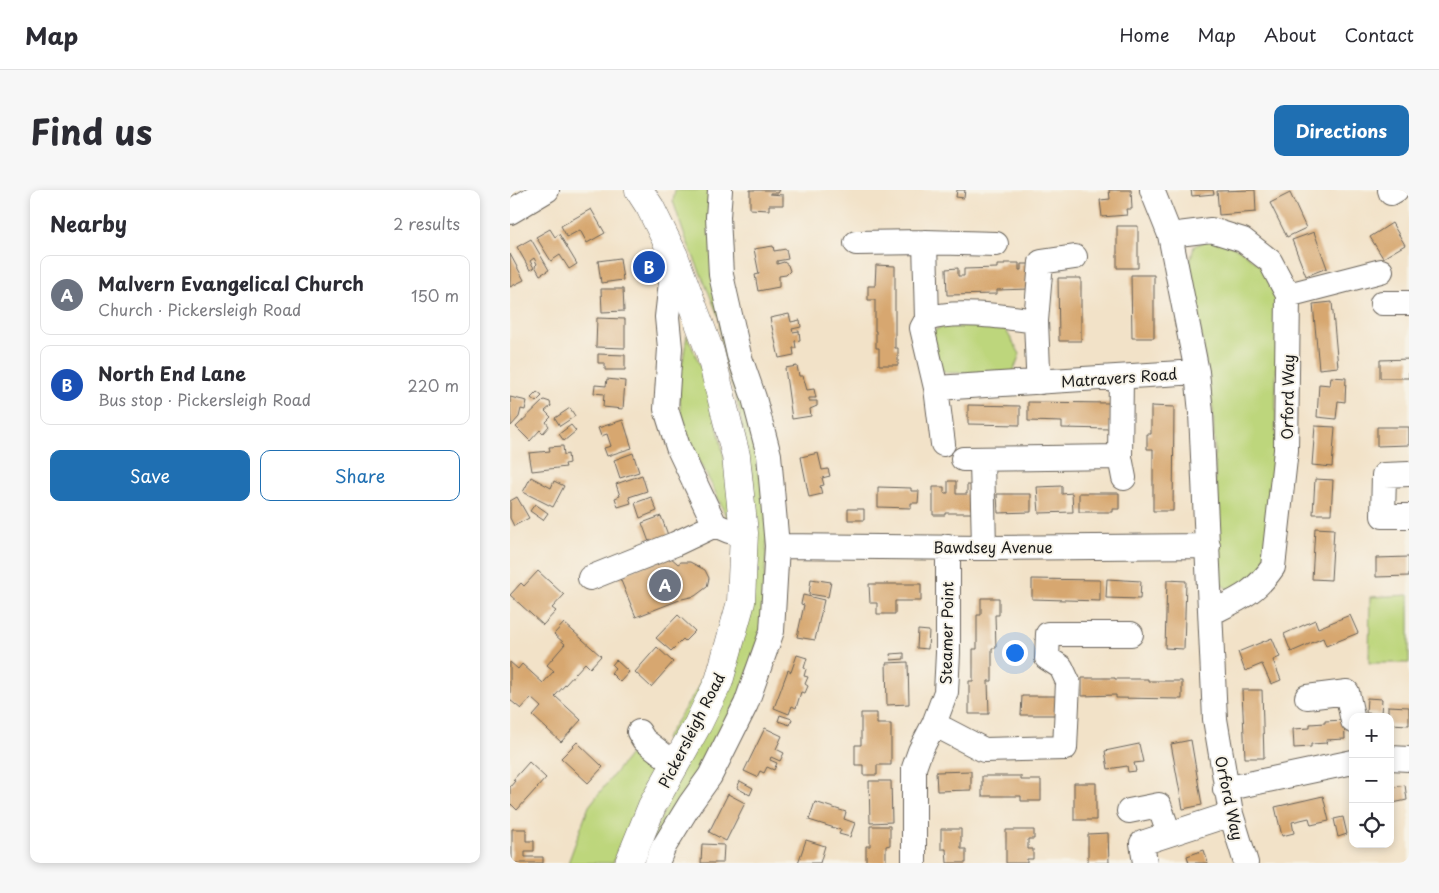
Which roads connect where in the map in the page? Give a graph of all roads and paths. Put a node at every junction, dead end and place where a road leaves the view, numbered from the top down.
1 (547, 190) edge
2 (639, 190) edge
3 (720, 190) edge
4 (1152, 190) edge
5 (1390, 190) edge
6 (1396, 190) edge
7 (510, 212) edge
8 (1170, 235) junction
9 (925, 242) junction
10 (856, 244) dead end
11 (996, 244) dead end
12 (674, 256) junction
13 (1075, 257) dead end
14 (1382, 271) dead end
15 (1288, 295) junction
16 (1382, 303) dead end
17 (1409, 303) edge
18 (927, 319) junction
19 (1036, 321) junction
20 (1197, 372) junction
21 (1121, 377) junction
22 (1041, 382) junction
23 (936, 388) junction
24 (944, 444) dead end
25 (1409, 474) edge
26 (1409, 516) edge
27 (715, 525) junction
28 (744, 532) junction
29 (777, 546) junction
30 (948, 546) junction
31 (1208, 546) junction
32 (984, 548) junction
33 (590, 578) dead end
34 (1211, 613) junction
35 (1131, 634) dead end
36 (1307, 697) dead end
37 (1351, 713) edge
38 (934, 724) junction
39 (639, 732) dead end
40 (1394, 758) edge
41 (1409, 759) edge
42 (1349, 763) edge
43 (675, 764) junction
44 (663, 788) junction
45 (1226, 789) junction
46 (690, 804) junction
47 (1129, 811) dead end
48 (1231, 814) junction
49 (1169, 834) junction
50 (628, 863) edge
51 (657, 863) edge
52 (914, 863) edge
53 (1145, 863) edge
54 (1246, 863) edge

1 - 7 street
2 - 12 main road, Pickersleigh Road
3 - 29 street
4 - 8 street, Orford Way
5 - 6 street
8 - 15 street, Orford Way
8 - 20 street, Orford Way
9 - 10 street
9 - 11 street
9 - 18 street
12 - 27 street
12 - 28 main road, Pickersleigh Road
13 - 19 street, Matravers Road
14 - 15 street
15 - 34 street, Orford Way
16 - 17 street
18 - 19 street
18 - 23 street
19 - 22 street, Matravers Road
20 - 21 street, Matravers Road
20 - 31 street, Orford Way
21 - 22 street, Matravers Road
21 - 32 street
22 - 23 street, Matravers Road
23 - 24 street
25 - 26 street
27 - 28 street
27 - 33 street
28 - 43 main road, Pickersleigh Road
29 - 30 street, Bawdsey Avenue
29 - 46 street
30 - 32 street, Bawdsey Avenue
30 - 38 street, Steamer Point
31 - 32 street, Bawdsey Avenue
31 - 34 street, Orford Way
34 - 45 street, Orford Way
35 - 38 street
36 - 37 street
38 - 52 street, Steamer Point
39 - 43 street
40 - 41 street
42 - 45 street
43 - 44 main road, Pickersleigh Road
44 - 46 street
44 - 50 main road, Pickersleigh Road
45 - 48 street, Orford Way
46 - 51 street
47 - 49 street
48 - 49 street
48 - 54 street, Orford Way
49 - 53 street

